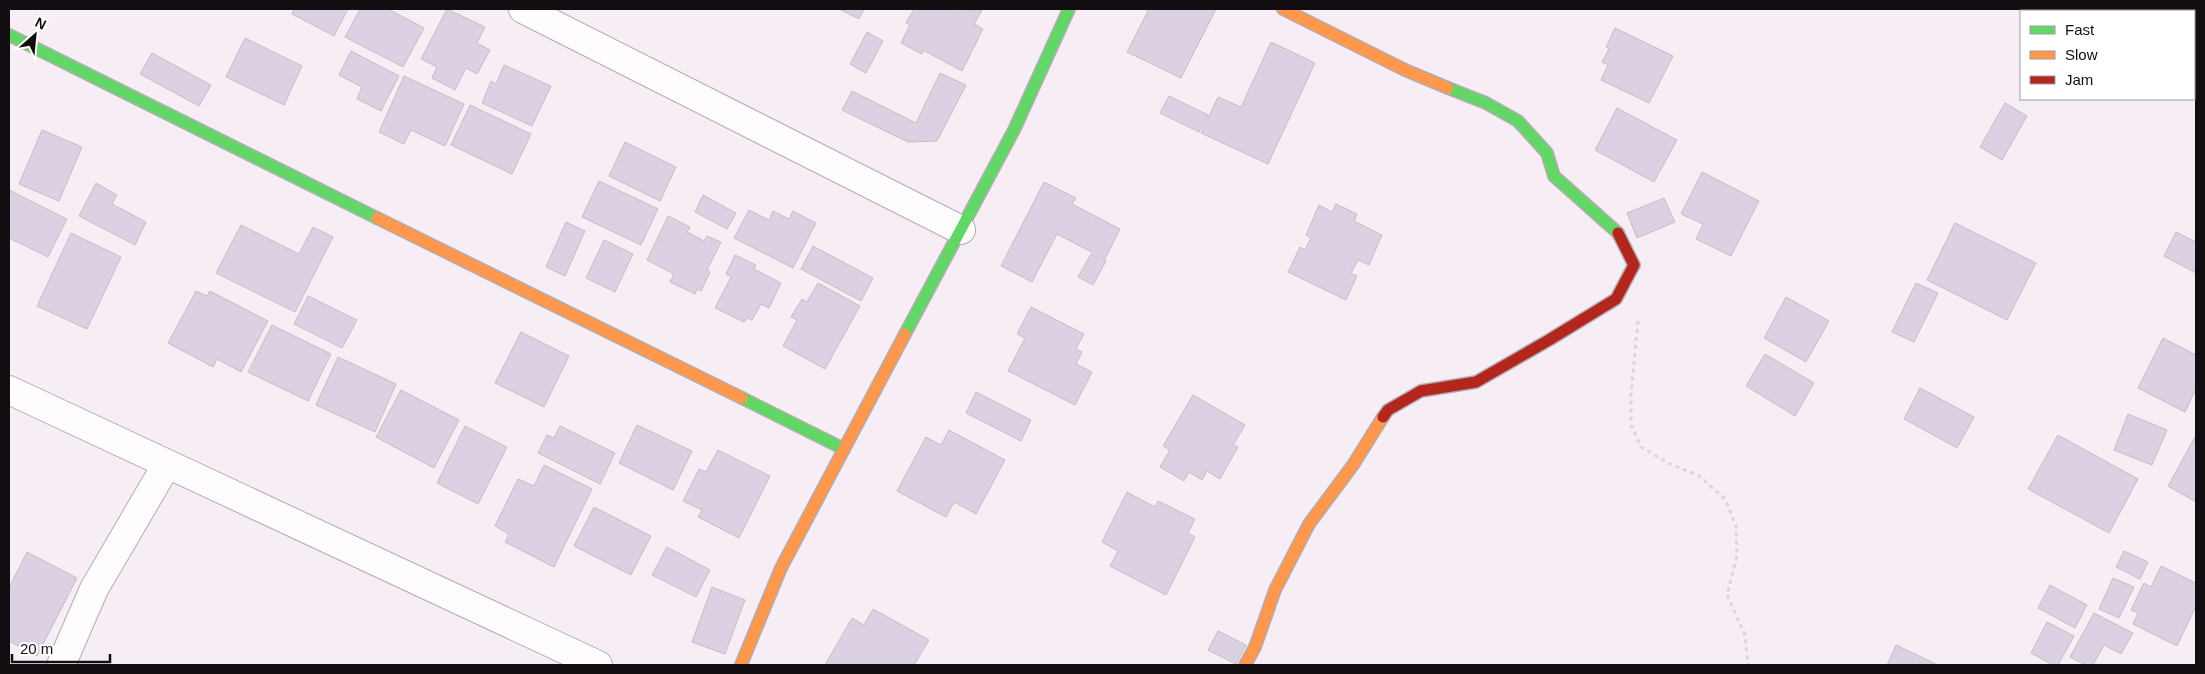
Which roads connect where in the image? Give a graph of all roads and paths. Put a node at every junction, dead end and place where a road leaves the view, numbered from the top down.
1 (524, 9) edge
2 (1069, 9) edge
3 (1283, 9) edge
4 (9, 35) edge
5 (961, 230) junction
6 (1638, 319) dead end
7 (9, 390) edge
8 (844, 449) junction
9 (167, 464) junction
10 (61, 665) edge
11 (598, 665) edge
12 (741, 665) edge
13 (1245, 665) edge
14 (1748, 665) edge

1 - 5 street
2 - 5 street
3 - 13 street
4 - 8 street
5 - 8 street
6 - 14 path
7 - 9 street
8 - 12 street
9 - 10 street
9 - 11 street

